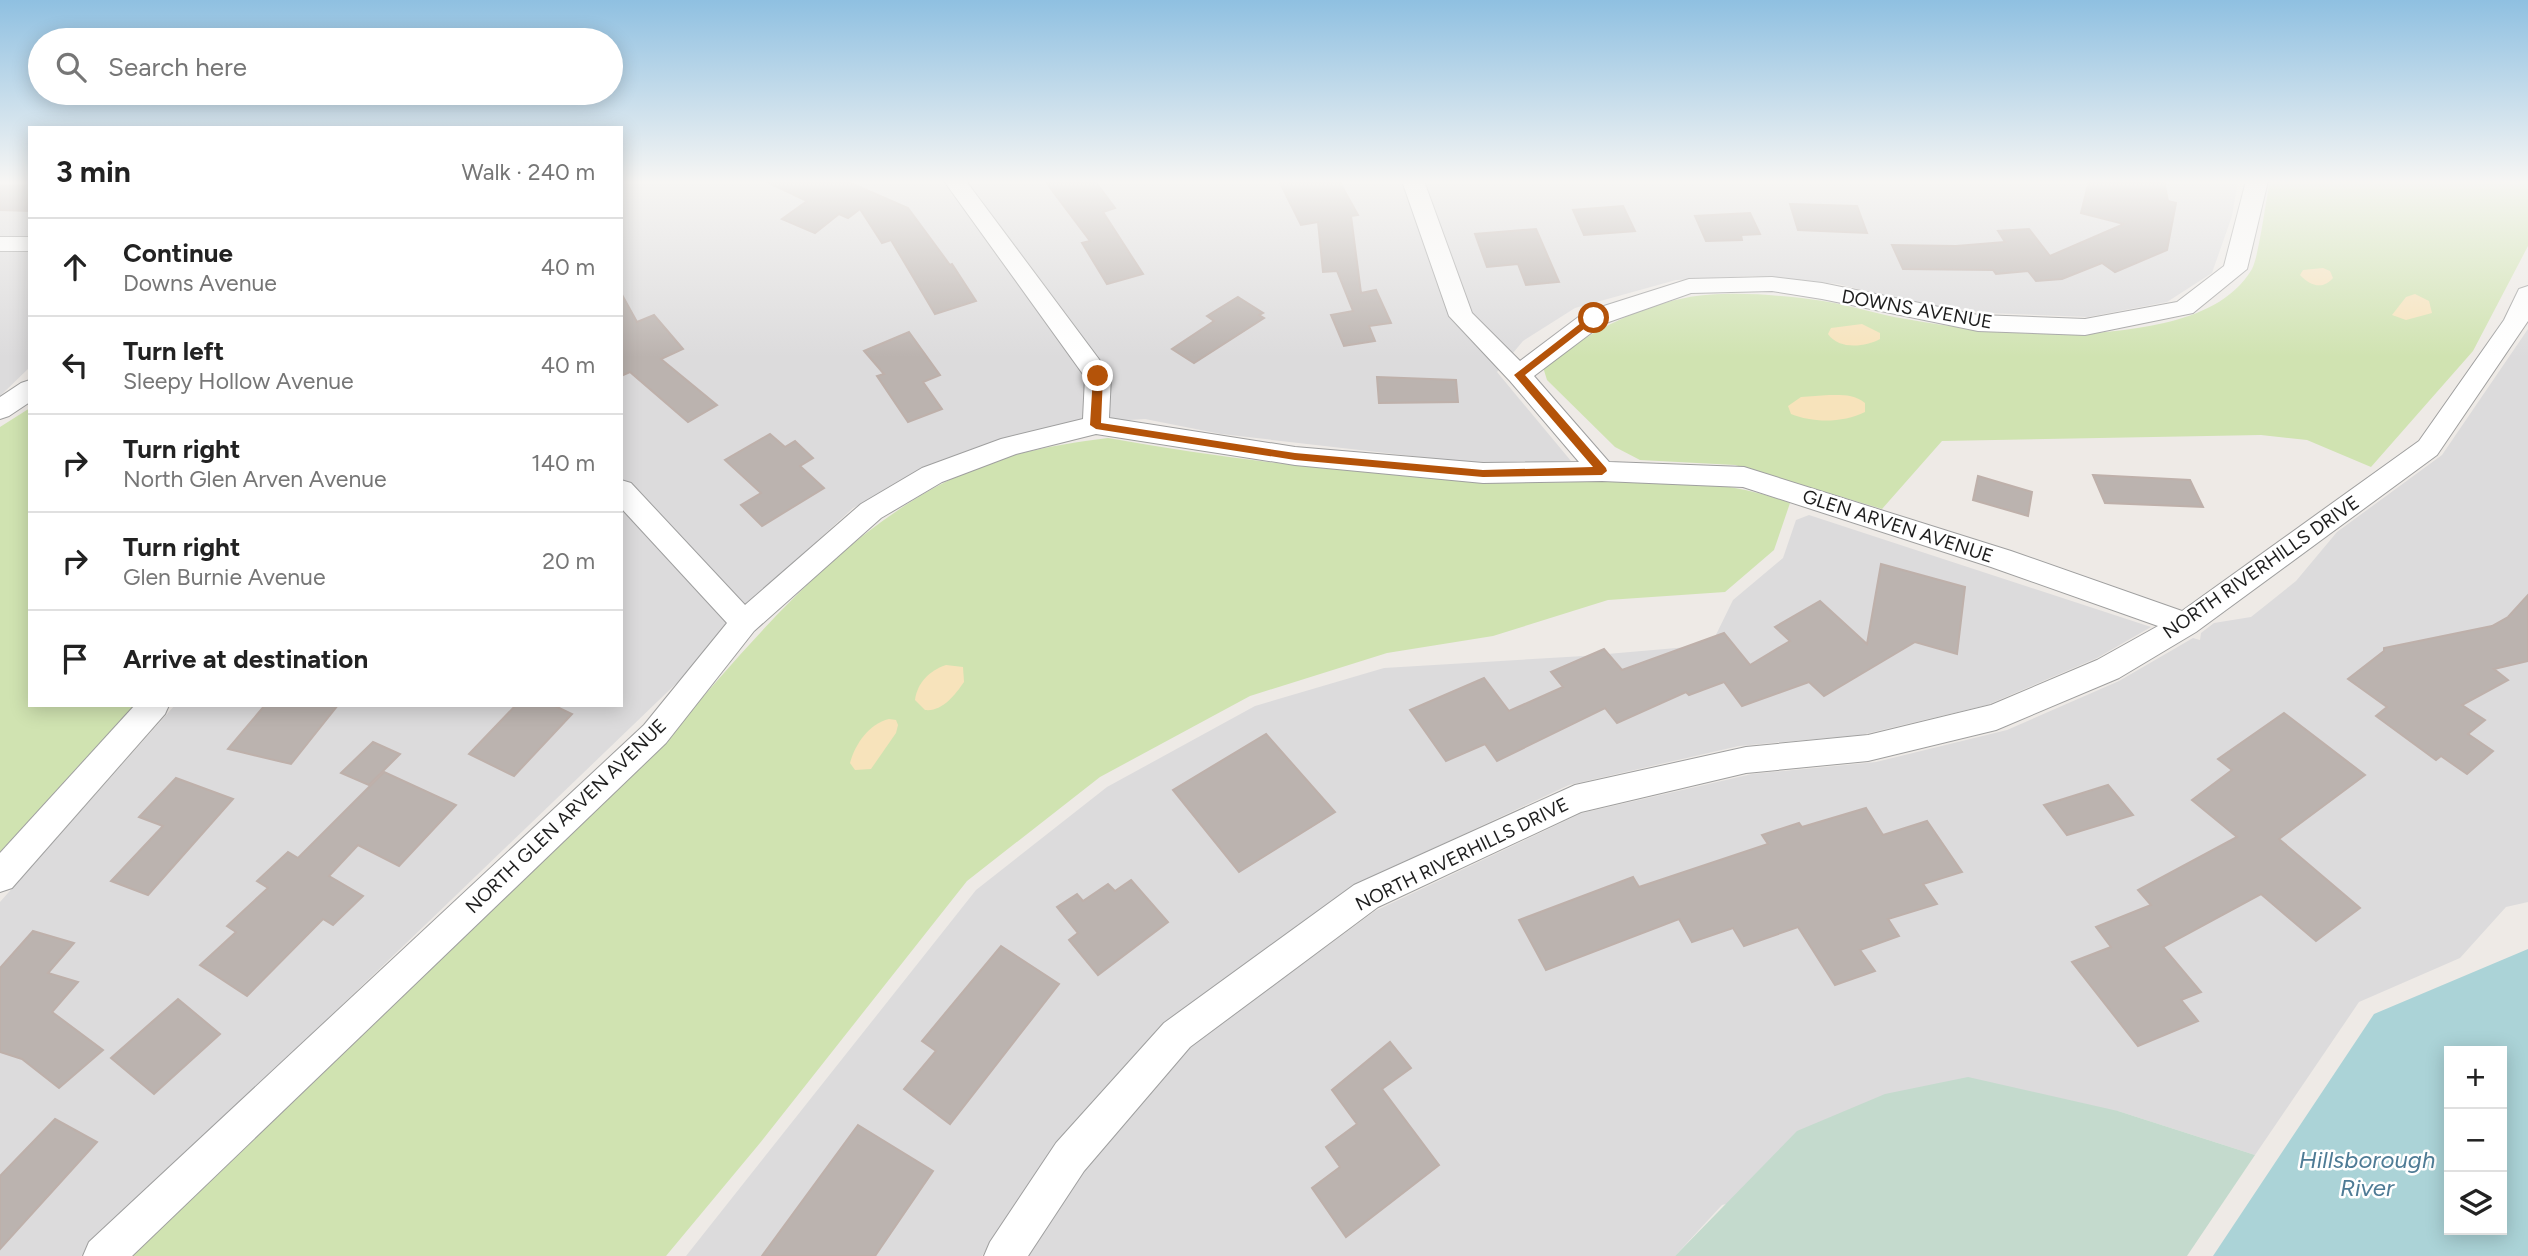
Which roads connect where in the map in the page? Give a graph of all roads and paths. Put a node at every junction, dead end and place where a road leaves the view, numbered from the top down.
1 (998, 240) edge
2 (1434, 240) edge
3 (2242, 240) edge
4 (0, 244) edge
5 (28, 244) edge
6 (2528, 294) edge
7 (1519, 375) junction
8 (28, 390) edge
9 (0, 410) edge
10 (1096, 425) junction
11 (1602, 471) junction
12 (623, 492) edge
13 (744, 623) junction
14 (2186, 624) junction
15 (152, 707) edge
16 (0, 877) edge
17 (103, 1256) edge
18 (1004, 1256) edge

1 - 10 street
2 - 7 street
3 - 7 street, DOWNS AVENUE
4 - 5 street
6 - 14 street, NORTH RIVERHILLS DRIVE
7 - 11 street
8 - 9 street
10 - 11 street, NORTH GLEN ARVEN AVENUE
10 - 13 street, NORTH GLEN ARVEN AVENUE
11 - 14 street, GLEN ARVEN AVENUE
12 - 13 street
13 - 17 street, NORTH GLEN ARVEN AVENUE
14 - 18 street, NORTH RIVERHILLS DRIVE
15 - 16 street

